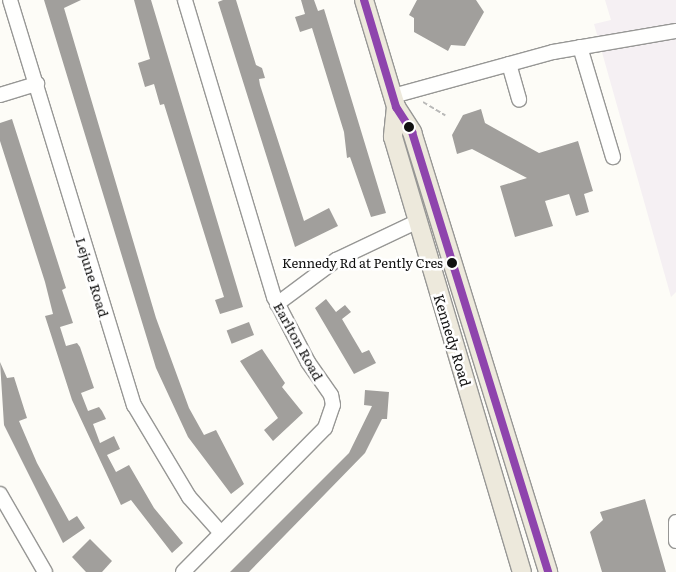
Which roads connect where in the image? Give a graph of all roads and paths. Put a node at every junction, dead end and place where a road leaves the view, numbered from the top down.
1 (10, 0) edge
2 (186, 0) edge
3 (364, 0) edge
4 (676, 31) edge
5 (580, 47) junction
6 (509, 64) junction
7 (37, 84) junction
8 (0, 96) edge
9 (421, 100) dead end
10 (519, 100) dead end
11 (394, 101) junction
12 (444, 115) dead end
13 (613, 157) dead end
14 (424, 172) junction
15 (405, 178) junction
16 (418, 222) junction
17 (277, 304) junction
18 (0, 494) edge
19 (676, 522) edge
20 (221, 533) junction
21 (676, 541) edge
22 (45, 572) edge
23 (183, 572) edge
24 (522, 572) edge
25 (548, 572) edge

1 - 7 street, Lejune Road
2 - 17 street, Earlton Road
3 - 11 main road, Kennedy Road
4 - 5 street
5 - 6 street
5 - 13 street
6 - 10 street
6 - 11 street
7 - 8 street
7 - 20 street, Lejune Road
9 - 12 path
11 - 14 main road, Kennedy Road
11 - 15 main road, Kennedy Road
14 - 15 street
14 - 25 main road, Kennedy Road
15 - 16 main road, Kennedy Road
16 - 17 street
16 - 24 main road, Kennedy Road
17 - 20 street, Earlton Road
18 - 22 street
19 - 21 street
20 - 23 street, Earlton Road

